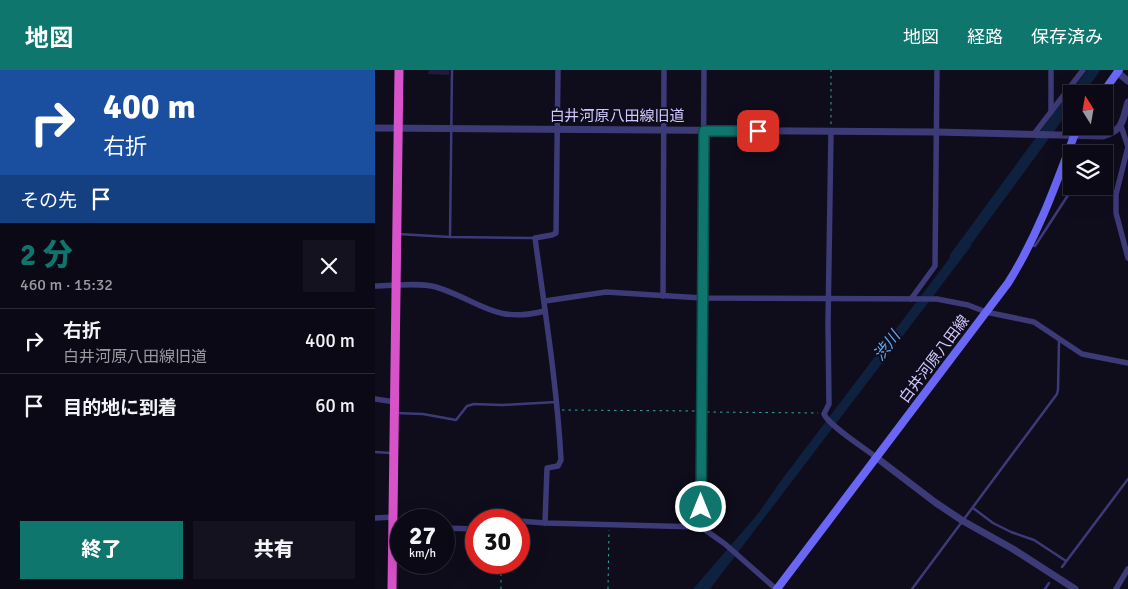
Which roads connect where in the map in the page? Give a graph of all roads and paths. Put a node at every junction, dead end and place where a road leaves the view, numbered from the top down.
1 (399, 70) edge
2 (452, 70) edge
3 (558, 70) edge
4 (664, 70) edge
5 (704, 70) edge
6 (831, 70) edge
7 (937, 70) edge
8 (1051, 70) edge
9 (1083, 70) edge
10 (1118, 71) edge
11 (1128, 81) edge
12 (1108, 85) edge
13 (1128, 103) edge
14 (1051, 112) junction
15 (1121, 126) junction
16 (375, 128) edge
17 (399, 129) junction
18 (451, 129) junction
19 (558, 130) junction
20 (664, 130) junction
21 (704, 131) junction
22 (831, 132) junction
23 (936, 132) junction
24 (1036, 134) junction
25 (1074, 136) junction
26 (1128, 147) edge
27 (1116, 194) junction
28 (397, 234) junction
29 (450, 237) junction
30 (535, 238) junction
31 (1031, 244) junction
32 (1128, 258) edge
33 (375, 286) edge
34 (396, 286) junction
35 (663, 296) junction
36 (702, 298) junction
37 (829, 298) junction
38 (913, 299) junction
39 (545, 301) junction
40 (545, 311) junction
41 (986, 312) junction
42 (1059, 339) junction
43 (1128, 363) edge
44 (375, 399) edge
45 (395, 402) junction
46 (557, 402) junction
47 (558, 410) junction
48 (395, 412) junction
49 (702, 412) junction
50 (824, 415) junction
51 (375, 452) edge
52 (394, 454) junction
53 (877, 458) junction
54 (1128, 479) edge
55 (973, 508) junction
56 (396, 509) edge
57 (375, 518) edge
58 (390, 520) edge
59 (963, 521) junction
60 (530, 522) edge
61 (545, 523) junction
62 (609, 525) junction
63 (701, 526) junction
64 (1066, 560) junction
65 (1061, 567) dead end
66 (1128, 569) edge
67 (394, 574) edge
68 (501, 574) edge
69 (1049, 583) dead end
70 (393, 589) edge
71 (501, 589) edge
72 (608, 589) edge
73 (777, 589) edge
74 (912, 589) edge
75 (1045, 589) edge
76 (1075, 589) edge
77 (1116, 589) edge

1 - 17 highway
2 - 18 lane
3 - 19 street
4 - 20 street
5 - 21 street
6 - 22 path
7 - 23 street
8 - 14 street
9 - 14 street
10 - 11 street
10 - 12 main road
13 - 15 street
14 - 24 street
15 - 25 street, 白井河原八田線旧道
15 - 26 street
16 - 17 street, 白井河原八田線旧道
17 - 18 street, 白井河原八田線旧道
17 - 28 highway
18 - 19 street, 白井河原八田線旧道
18 - 29 lane
19 - 20 street, 白井河原八田線旧道
19 - 30 street
20 - 21 street, 白井河原八田線旧道
20 - 35 street
21 - 22 street, 白井河原八田線旧道
21 - 36 street
22 - 23 street, 白井河原八田線旧道
22 - 37 street
23 - 24 street, 白井河原八田線旧道
23 - 38 street
24 - 25 street, 白井河原八田線旧道
25 - 31 main road, 白井河原八田線
26 - 27 street
27 - 31 lane
27 - 32 street
28 - 29 lane
28 - 34 highway
29 - 30 lane
30 - 39 street
31 - 41 main road, 白井河原八田線
33 - 34 street
34 - 40 street
34 - 45 highway
35 - 36 street
35 - 39 street
36 - 37 street
36 - 49 street
37 - 38 street
37 - 50 street
38 - 41 street
39 - 40 street
40 - 46 street
41 - 42 street
41 - 53 main road, 白井河原八田線
42 - 43 street
42 - 55 lane
44 - 45 street
45 - 48 highway
46 - 47 street
46 - 48 lane
47 - 49 path
47 - 61 street
48 - 52 highway
49 - 50 path
49 - 63 street
50 - 53 street
51 - 52 lane
52 - 56 highway
53 - 59 street
53 - 73 main road, 白井河原八田線
54 - 64 lane
55 - 59 lane
55 - 64 lane
57 - 58 street
59 - 74 lane
59 - 76 street
60 - 61 street
61 - 62 street
62 - 63 street
62 - 72 path
63 - 73 street
64 - 65 lane
66 - 77 street
67 - 70 highway
68 - 71 path
69 - 75 lane

